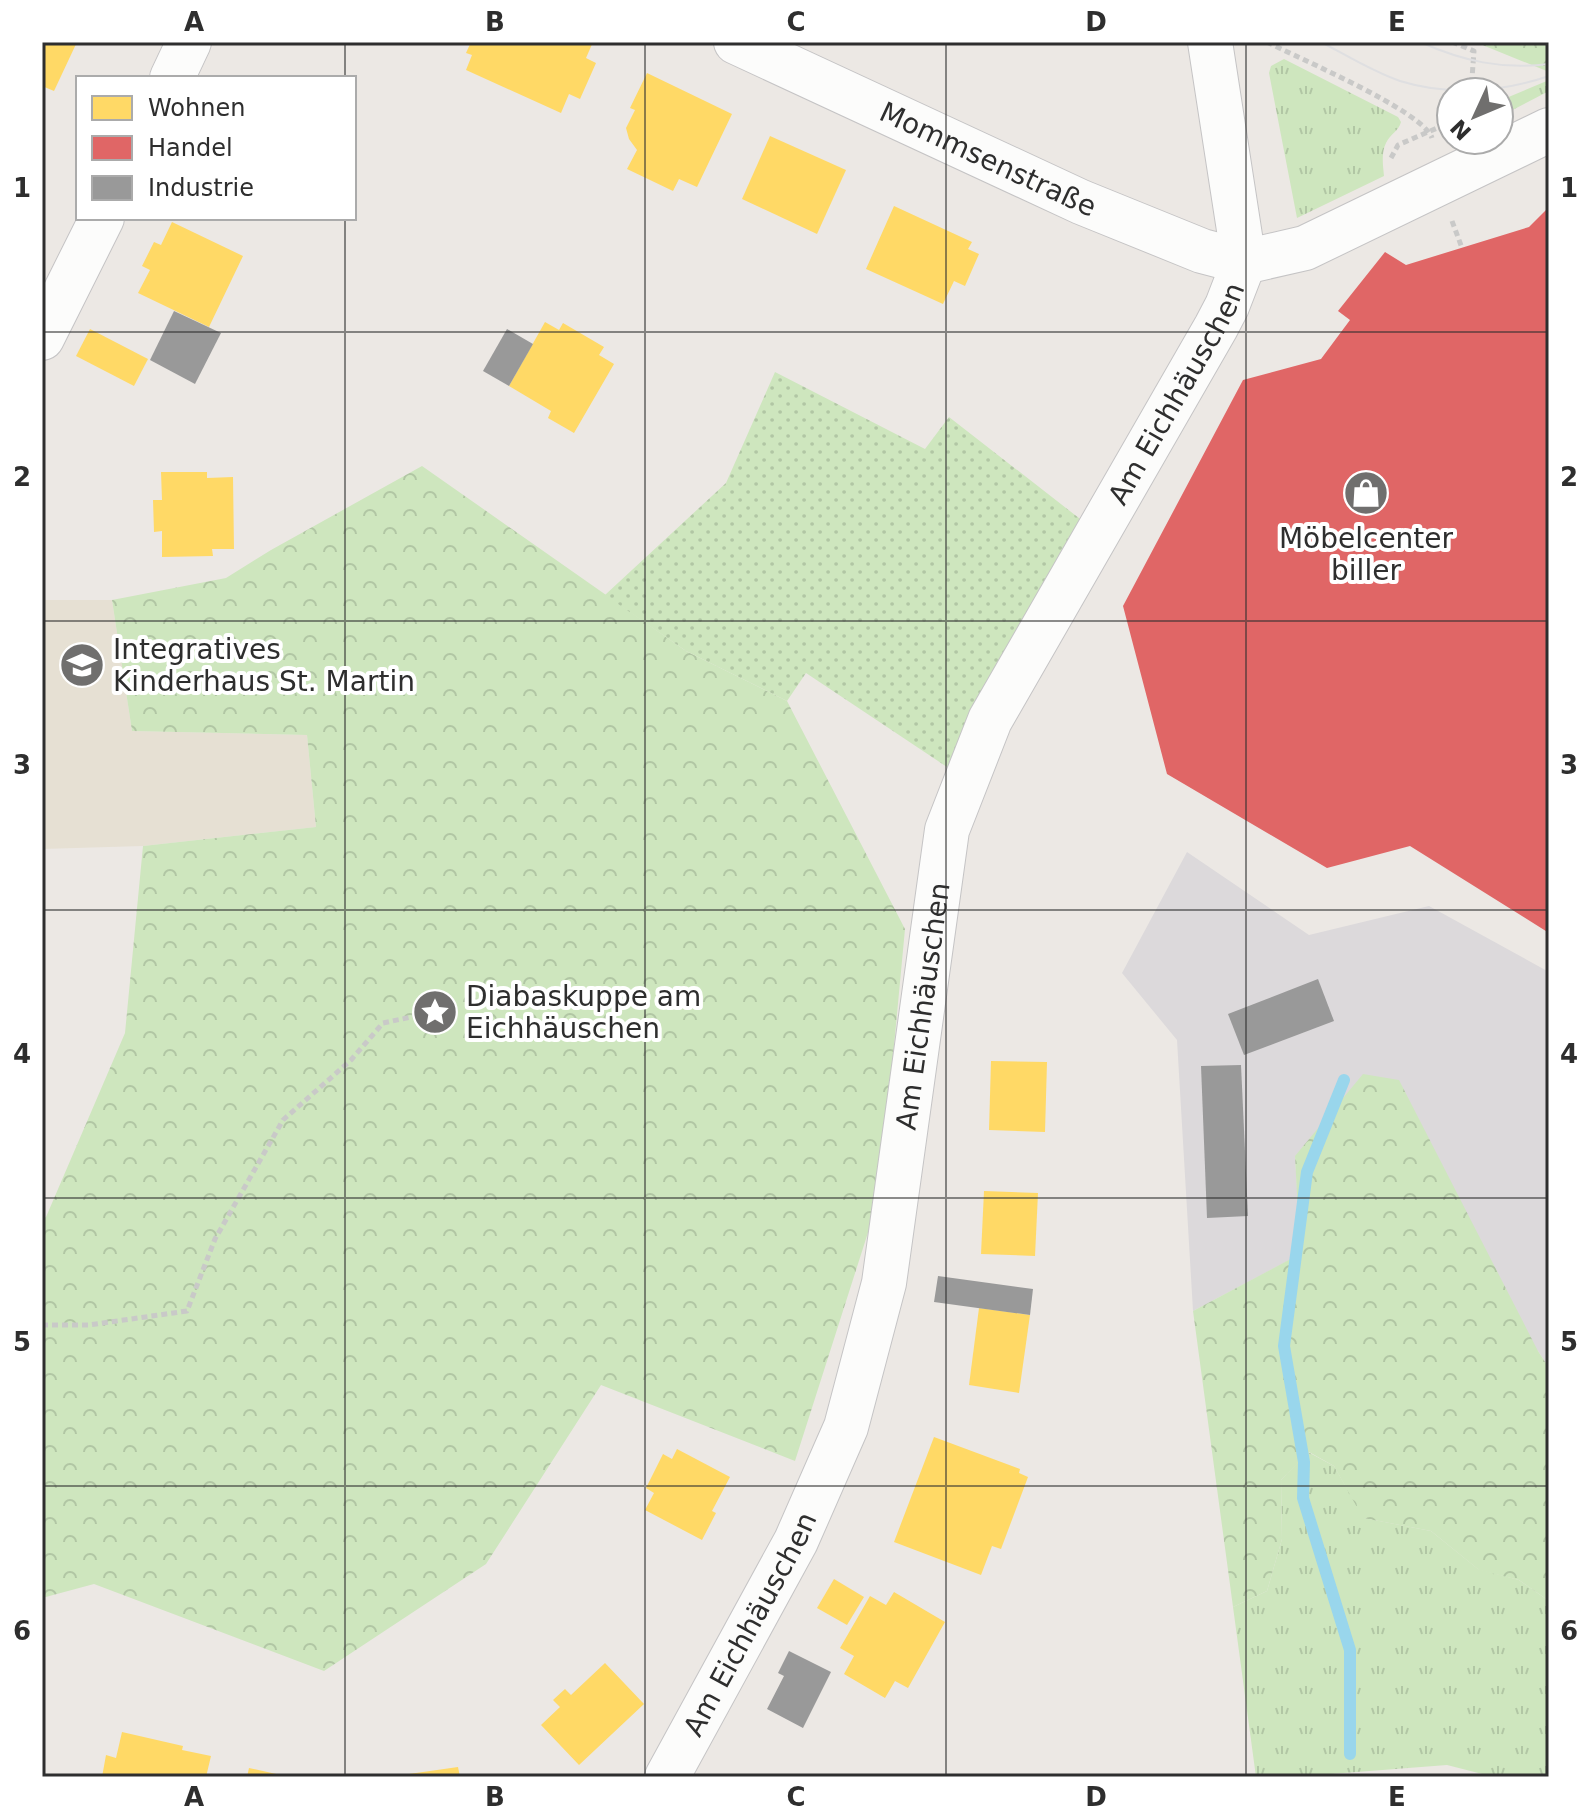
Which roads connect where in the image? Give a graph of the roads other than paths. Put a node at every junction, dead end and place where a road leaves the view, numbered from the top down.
1 (189, 42) edge
2 (736, 42) edge
3 (1210, 42) edge
4 (173, 76) edge
5 (1549, 130) edge
6 (101, 220) edge
7 (1244, 262) junction
8 (42, 338) edge
9 (667, 1777) edge

1 - 4 street
2 - 7 street, Mommsenstraße
3 - 7 street
5 - 7 street
6 - 8 street
7 - 9 street, Am Eichhäuschen

